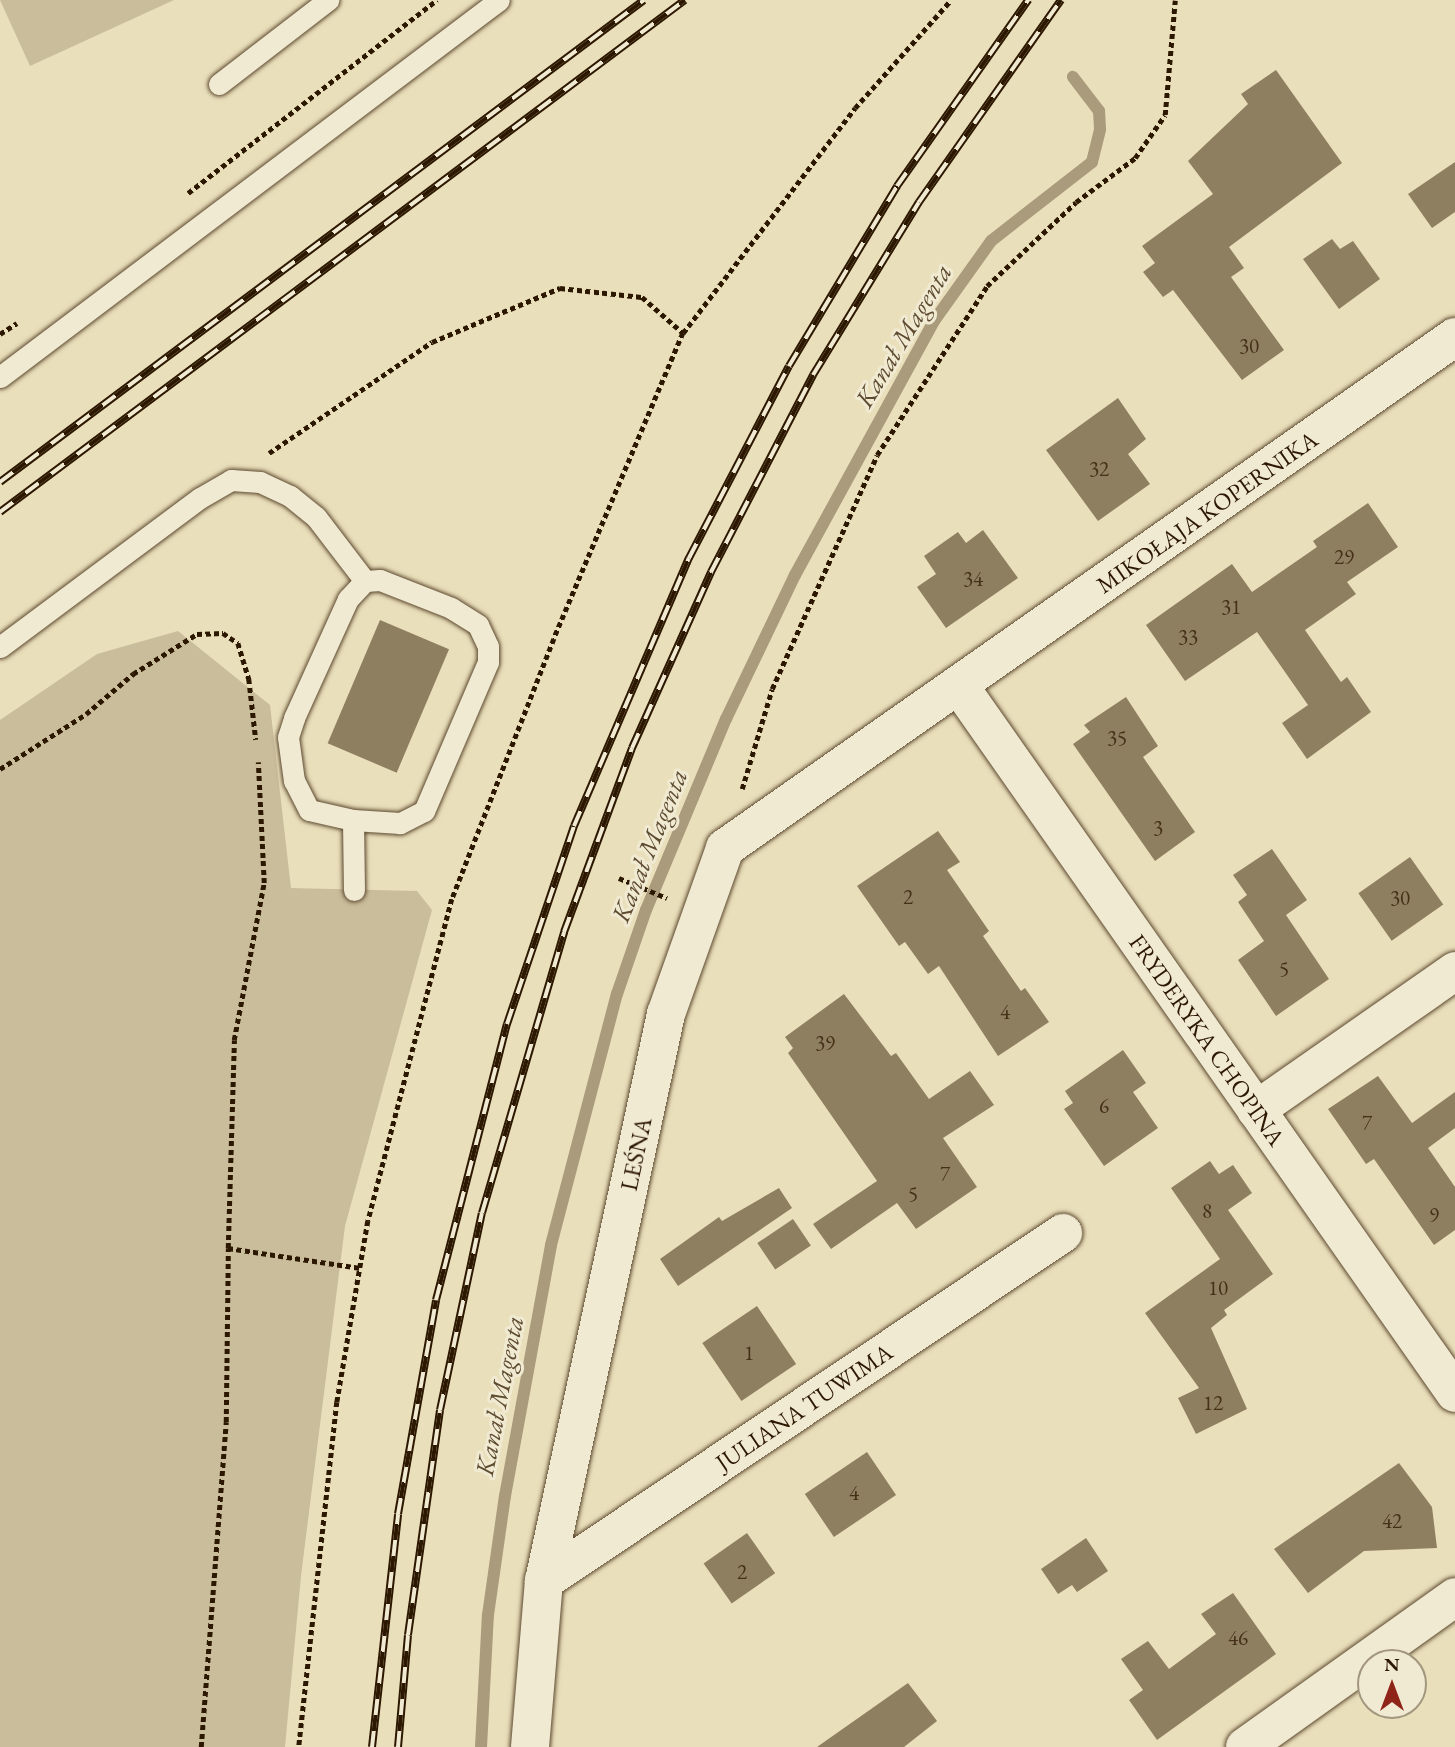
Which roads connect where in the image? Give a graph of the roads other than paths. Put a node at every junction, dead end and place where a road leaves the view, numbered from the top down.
1 (328, 0) edge
2 (499, 0) edge
3 (219, 84) dead end
4 (1455, 337) edge
5 (0, 377) edge
6 (365, 581) junction
7 (0, 646) edge
8 (960, 687) junction
9 (353, 820) junction
10 (354, 890) dead end
11 (1455, 971) edge
12 (1256, 1110) junction
13 (1063, 1233) dead end
14 (1455, 1393) edge
15 (544, 1581) junction
16 (1455, 1597) edge
17 (530, 1747) edge
18 (1245, 1747) edge

1 - 3 lane
2 - 5 lane
4 - 8 street, MIKOŁAJA KOPERNIKA
6 - 7 lane
6 - 9 lane
6 - 9 lane
8 - 12 street, FRYDERYKA CHOPINA
8 - 15 street, LEŚNA
9 - 10 lane
11 - 12 street
12 - 14 street, FRYDERYKA CHOPINA
13 - 15 street, JULIANA TUWIMA
15 - 17 street, LEŚNA
16 - 18 street

